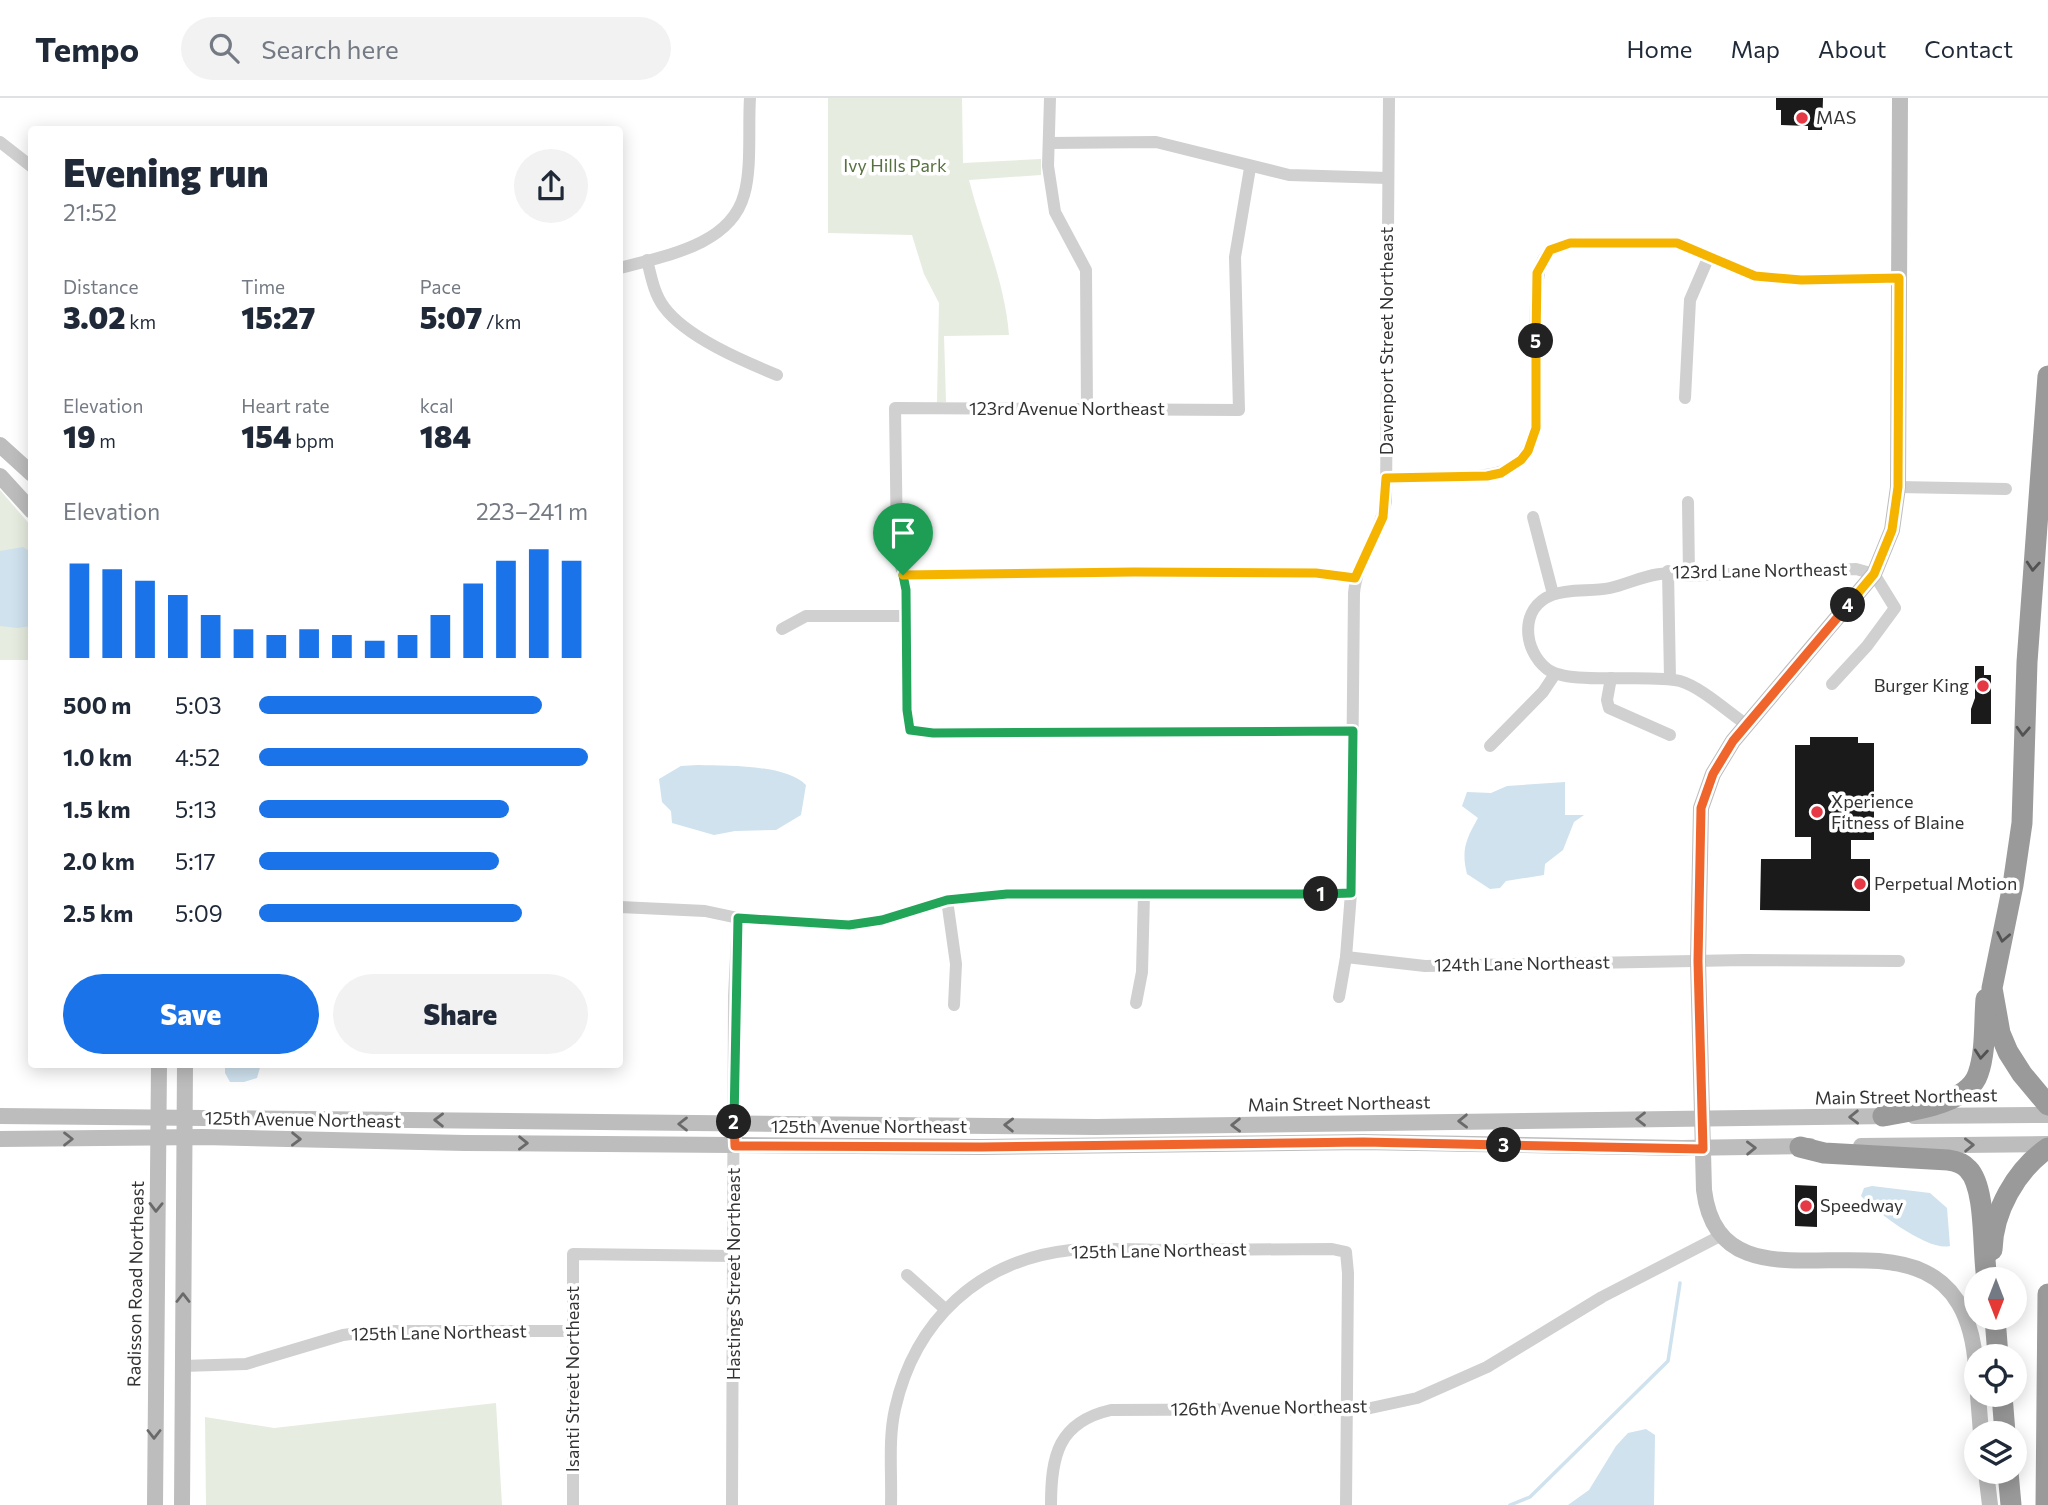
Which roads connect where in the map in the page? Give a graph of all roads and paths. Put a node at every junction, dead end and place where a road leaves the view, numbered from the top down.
1 (750, 98) edge
2 (1050, 98) edge
3 (1389, 98) edge
4 (1900, 98) edge
5 (0, 142) edge
6 (1049, 143) junction
7 (28, 164) edge
8 (1250, 167) junction
9 (1388, 178) junction
10 (1709, 256) junction
11 (648, 260) junction
12 (623, 267) edge
13 (1899, 278) junction
14 (777, 375) dead end
15 (2048, 376) edge
16 (1685, 398) dead end
17 (1087, 410) junction
18 (0, 445) edge
19 (28, 470) edge
20 (0, 476) edge
21 (1386, 478) junction
22 (1898, 487) junction
23 (2006, 489) dead end
24 (1688, 502) dead end
25 (28, 507) edge
26 (1533, 517) dead end
27 (1668, 571) junction
28 (1874, 574) junction
29 (903, 575) junction
30 (1689, 575) junction
31 (1355, 578) junction
32 (1553, 594) junction
33 (907, 616) junction
34 (782, 629) dead end
35 (1555, 674) junction
36 (1611, 678) junction
37 (1670, 679) junction
38 (1832, 684) dead end
39 (1746, 725) junction
40 (1353, 731) junction
41 (1670, 735) dead end
42 (1490, 746) dead end
43 (1351, 893) junction
44 (1144, 894) junction
45 (947, 900) junction
46 (623, 907) edge
47 (738, 918) junction
48 (1346, 957) junction
49 (1698, 961) junction
50 (1899, 961) dead end
51 (1992, 988) junction
52 (1339, 997) dead end
53 (1136, 1003) dead end
54 (954, 1005) dead end
55 (159, 1068) edge
56 (185, 1068) edge
57 (2048, 1105) edge
58 (2048, 1115) edge
59 (0, 1116) edge
60 (1883, 1116) junction
61 (2026, 1116) junction
62 (158, 1117) junction
63 (184, 1117) junction
64 (1702, 1119) junction
65 (630, 1123) joint
66 (734, 1124) junction
67 (2048, 1130) edge
68 (184, 1138) junction
69 (0, 1139) edge
70 (158, 1139) junction
71 (735, 1146) junction
72 (1800, 1147) junction
73 (2034, 1148) edge
74 (1703, 1149) junction
75 (1722, 1236) junction
76 (735, 1256) junction
77 (1988, 1267) edge
78 (1991, 1267) edge
79 (907, 1275) dead end
80 (2048, 1294) edge
81 (945, 1309) junction
82 (573, 1331) junction
83 (1973, 1344) edge
84 (183, 1366) junction
85 (1347, 1409) junction
86 (1987, 1484) edge
87 (2009, 1484) edge
88 (155, 1505) edge
89 (183, 1505) edge
90 (573, 1505) edge
91 (732, 1505) edge
92 (891, 1505) edge
93 (1051, 1505) edge
94 (1346, 1505) edge
95 (1990, 1505) edge
96 (2011, 1505) edge
97 (2046, 1505) edge

1 - 11 street
2 - 6 street
3 - 9 street, Davenport Street Northeast
4 - 13 main road
5 - 7 street
6 - 8 street
6 - 17 street
8 - 9 street
8 - 17 street, 123rd Avenue Northeast
9 - 21 street, Davenport Street Northeast
10 - 13 street
10 - 16 street
10 - 21 street
11 - 12 street
11 - 14 street
13 - 22 main road
15 -> 51 highway
17 - 29 street, 123rd Avenue Northeast
18 - 19 main road
20 - 25 main road
21 - 31 street, Davenport Street Northeast
22 - 23 street
22 - 28 main road
24 - 30 street
26 - 32 street
27 - 30 street, 123rd Lane Northeast
27 - 32 street, 123rd Lane Northeast
27 - 37 street
28 - 30 street, 123rd Lane Northeast
28 - 38 street
28 - 39 main road
29 - 31 street
29 - 33 street
31 - 40 street, Davenport Street Northeast
32 - 35 street
33 - 34 street
33 - 40 street
35 - 36 street
35 - 42 street
36 - 37 street
36 - 41 street
37 - 39 street
39 - 49 main road
40 - 43 street, Davenport Street Northeast
43 - 44 street
43 - 48 street, Davenport Street Northeast
44 - 45 street
44 - 53 street
45 - 47 street
45 - 54 street
46 - 47 street
47 - 66 street, Hastings Street Northeast
48 - 49 street, 124th Lane Northeast
48 - 52 street, Davenport Street Northeast
49 - 50 street, 124th Lane Northeast
49 - 64 main road
51 - 57 highway
51 -> 60 highway
55 - 62 main road, Radisson Road Northeast
56 - 63 main road
58 - 61 main road, Main Street Northeast
59 - 62 main road, 125th Avenue Northeast
60 - 61 main road, Main Street Northeast
60 -> 64 main road, Main Street Northeast
61 - 67 main road
62 - 63 main road, 125th Avenue Northeast
62 - 70 main road, Radisson Road Northeast
65 -> 63 main road, 125th Avenue Northeast
63 - 68 main road
64 -> 66 main road, Main Street Northeast
64 - 74 main road
66 -> 65 main road, Main Street Northeast
66 - 71 street, Hastings Street Northeast
67 - 73 main road
68 - 70 main road, 125th Avenue Northeast
68 -> 71 main road, 125th Avenue Northeast
84 -> 68 main road
69 -> 70 main road, 125th Avenue Northeast
70 -> 88 main road, Radisson Road Northeast
71 - 74 main road, 125th Avenue Northeast
71 - 76 street, Hastings Street Northeast
72 -> 73 main road
74 -> 72 main road
72 - 77 highway
73 - 78 highway
74 - 75 main road
75 - 83 main road
75 - 85 street, 126th Avenue Northeast
76 - 82 street, Isanti Street Northeast
76 - 91 street, Hastings Street Northeast
79 - 81 street
80 - 97 highway
81 - 85 street, 125th Lane Northeast
81 - 92 street, 125th Lane Northeast
82 - 84 street, 125th Lane Northeast
82 - 90 street, Isanti Street Northeast
84 - 89 main road
85 - 93 street, 126th Avenue Northeast
85 - 94 street
86 - 95 main road
87 - 96 highway

